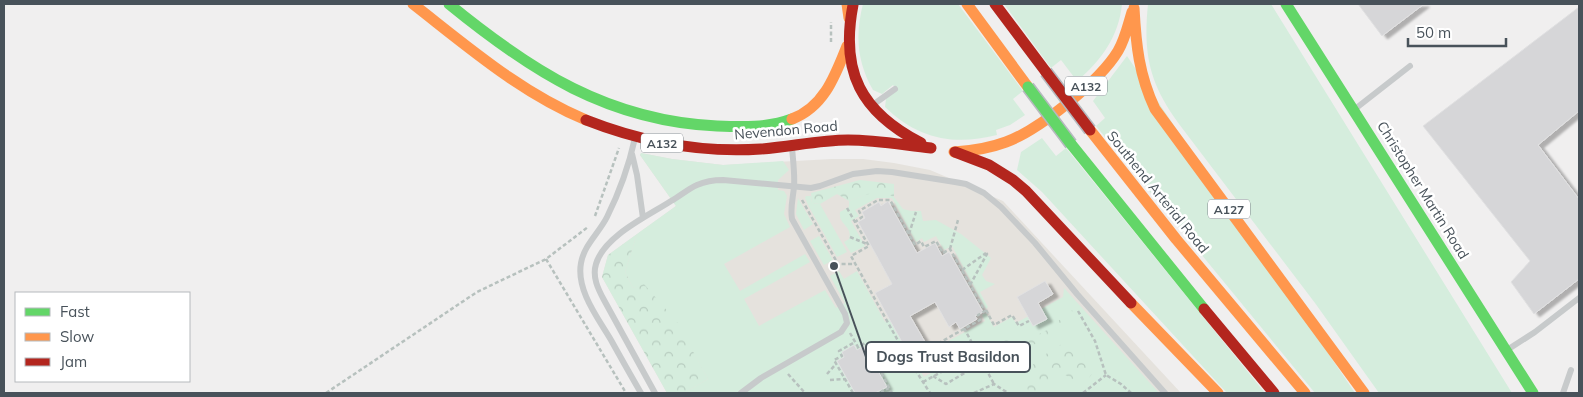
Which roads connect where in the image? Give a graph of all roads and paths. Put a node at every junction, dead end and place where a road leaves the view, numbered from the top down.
1 (413, 4) edge
2 (449, 4) edge
3 (847, 4) edge
4 (853, 4) edge
5 (967, 4) edge
6 (995, 4) edge
7 (1286, 4) edge
8 (1134, 6) edge
9 (849, 18) junction
10 (831, 20) dead end
11 (830, 44) dead end
12 (847, 46) junction
13 (1410, 66) dead end
14 (895, 89) dead end
15 (871, 106) junction
16 (1354, 110) junction
17 (636, 137) junction
18 (621, 142) dead end
19 (792, 147) junction
20 (931, 148) junction
21 (955, 152) junction
22 (632, 153) junction
23 (794, 186) junction
24 (800, 197) dead end
25 (847, 208) dead end
26 (916, 212) dead end
27 (643, 218) junction
28 (958, 220) dead end
29 (855, 222) junction
30 (909, 234) junction
31 (850, 237) dead end
32 (867, 244) junction
33 (950, 249) junction
34 (546, 259) junction
35 (838, 264) junction
36 (855, 264) junction
37 (962, 270) junction
38 (822, 273) junction
39 (970, 285) junction
40 (1579, 298) edge
41 (1076, 307) dead end
42 (990, 308) dead end
43 (986, 311) junction
44 (1028, 321) dead end
45 (846, 326) junction
46 (964, 328) junction
47 (855, 342) junction
48 (1506, 350) junction
49 (983, 362) junction
50 (836, 364) junction
51 (781, 366) junction
52 (1571, 370) dead end
53 (827, 374) dead end
54 (1106, 375) junction
55 (933, 376) junction
56 (830, 380) dead end
57 (845, 380) junction
58 (923, 382) junction
59 (994, 384) junction
60 (889, 388) junction
61 (326, 393) edge
62 (626, 393) edge
63 (641, 393) edge
64 (656, 393) edge
65 (741, 393) edge
66 (805, 393) edge
67 (853, 393) edge
68 (883, 393) edge
69 (892, 393) edge
70 (930, 393) edge
71 (974, 393) edge
72 (1008, 393) edge
73 (1083, 393) edge
74 (1131, 393) edge
75 (1165, 393) edge
76 (1218, 393) edge
77 (1274, 393) edge
78 (1305, 393) edge
79 (1364, 393) edge
80 (1533, 393) edge
81 (1563, 393) edge

1 - 17 main road, Nevendon Road / A132
2 - 12 main road, Nevendon Road / A132
3 - 9 main road
4 - 9 main road, A132
5 - 77 main road, bridge
6 - 78 main road, Southend Arterial Road, bridge
7 - 16 main road, Christopher Martin Road
8 - 21 main road, A132
8 - 79 main road, A127
9 - 12 main road, A132
10 - 11 path
12 - 15 main road, A132
13 - 16 lane
14 - 15 lane
15 - 20 main road, A132
16 - 48 main road, Christopher Martin Road
17 - 19 main road, Nevendon Road / A132
17 - 22 lane
18 - 34 path
19 - 20 main road, Nevendon Road / A132
19 - 23 lane
20 - 21 main road, A132
21 - 76 main road
22 - 27 lane
22 - 63 lane
23 - 27 lane
23 - 38 lane
23 - 75 lane
24 - 35 path
25 - 29 path
26 - 30 path
27 - 64 lane
28 - 33 path
29 - 30 path
29 - 32 path
30 - 33 path
31 - 32 path
32 - 36 path
33 - 37 path
34 - 61 path
34 - 62 path
35 - 36 path
35 - 38 path
36 - 58 path
37 - 39 path
37 - 39 path
38 - 45 lane
39 - 43 path
40 - 48 lane
41 - 54 path
42 - 43 path
43 - 44 path
43 - 46 path
45 - 47 path
45 - 51 lane
46 - 49 path
46 - 55 path
47 - 50 path
47 - 60 path
48 - 80 main road, Christopher Martin Road
49 - 55 path
49 - 59 path
50 - 53 path
50 - 57 path
51 - 65 lane
51 - 66 path
52 - 81 lane
54 - 73 path
54 - 74 path
55 - 58 path
56 - 57 path
57 - 67 path
58 - 70 path
59 - 71 path
59 - 72 path
60 - 68 path
60 - 69 path

